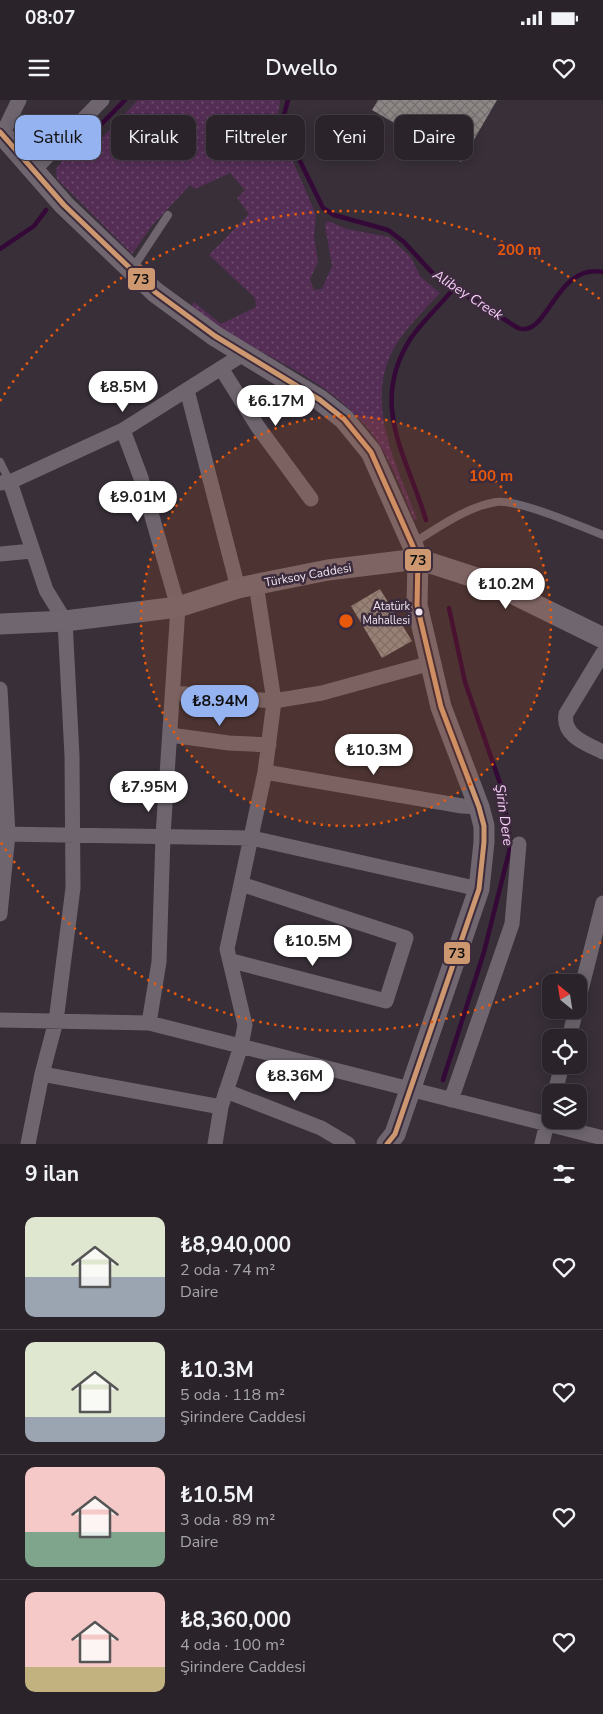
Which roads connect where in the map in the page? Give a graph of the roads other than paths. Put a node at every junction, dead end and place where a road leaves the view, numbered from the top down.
1 (19, 100) edge
2 (102, 100) edge
3 (1, 134) edge
4 (34, 170) junction
5 (168, 215) dead end
6 (131, 271) junction
7 (245, 353) junction
8 (221, 368) junction
9 (187, 390) junction
10 (123, 430) junction
11 (0, 462) edge
12 (5, 482) edge
13 (311, 498) dead end
14 (603, 535) edge
15 (415, 551) junction
16 (32, 552) junction
17 (0, 554) edge
18 (247, 586) junction
19 (178, 607) junction
20 (65, 621) junction
21 (0, 624) edge
22 (603, 638) edge
23 (603, 653) edge
24 (431, 663) junction
25 (0, 689) edge
26 (172, 693) junction
27 (274, 701) junction
28 (170, 735) junction
29 (269, 744) junction
30 (603, 752) edge
31 (265, 772) junction
32 (479, 807) junction
33 (4, 834) edge
34 (73, 834) junction
35 (163, 836) junction
36 (252, 838) junction
37 (519, 844) dead end
38 (241, 884) junction
39 (479, 889) junction
40 (603, 906) edge
41 (0, 914) edge
42 (232, 961) junction
43 (585, 974) edge
44 (0, 1020) edge
45 (56, 1021) junction
46 (149, 1023) junction
47 (241, 1046) junction
48 (42, 1074) junction
49 (411, 1090) junction
50 (226, 1092) junction
51 (451, 1100) junction
52 (221, 1107) junction
53 (542, 1123) edge
54 (546, 1129) edge
55 (567, 1129) edge
56 (603, 1138) edge
57 (28, 1144) edge
58 (215, 1144) edge
59 (348, 1144) edge
60 (388, 1144) edge
61 (542, 1144) edge

1 - 3 street
2 - 4 street
3 - 4 street
4 - 6 street
5 - 6 lane
6 - 7 street
7 - 8 street
7 - 15 street
8 - 9 street
8 - 13 street
9 - 10 street
9 - 18 street
10 - 12 street
10 - 19 street
11 - 12 lane
12 - 16 street
14 - 15 lane
15 - 18 street, Türksoy Caddesi
15 - 22 street, Türksoy Caddesi
15 - 24 street
16 - 17 street
16 - 20 street
18 - 19 street, Türksoy Caddesi
18 - 27 street
19 - 20 street, Türksoy Caddesi
19 - 26 street
20 - 21 street, Türksoy Caddesi
20 - 34 street
23 - 30 street
24 - 27 street
24 - 32 street
25 - 33 street
26 - 27 street
26 - 28 street
27 - 29 street
28 - 29 street
28 - 35 street
29 - 31 street
31 - 32 street
31 - 36 street
32 - 39 street
33 - 34 street
33 - 41 street
34 - 35 street
34 - 45 street
35 - 36 street
35 - 46 street
36 - 38 street
36 - 39 street
37 - 51 street
38 - 42 street
38 - 42 street
39 - 49 street
40 - 43 street
42 - 47 street
44 - 45 street
45 - 46 street
45 - 48 street
46 - 47 street
47 - 49 street
47 - 50 street
48 - 52 street
48 - 57 street
49 - 51 street
49 - 60 street
50 - 52 street
50 - 59 street
51 - 53 street
52 - 58 street
54 - 61 street
55 - 56 street

